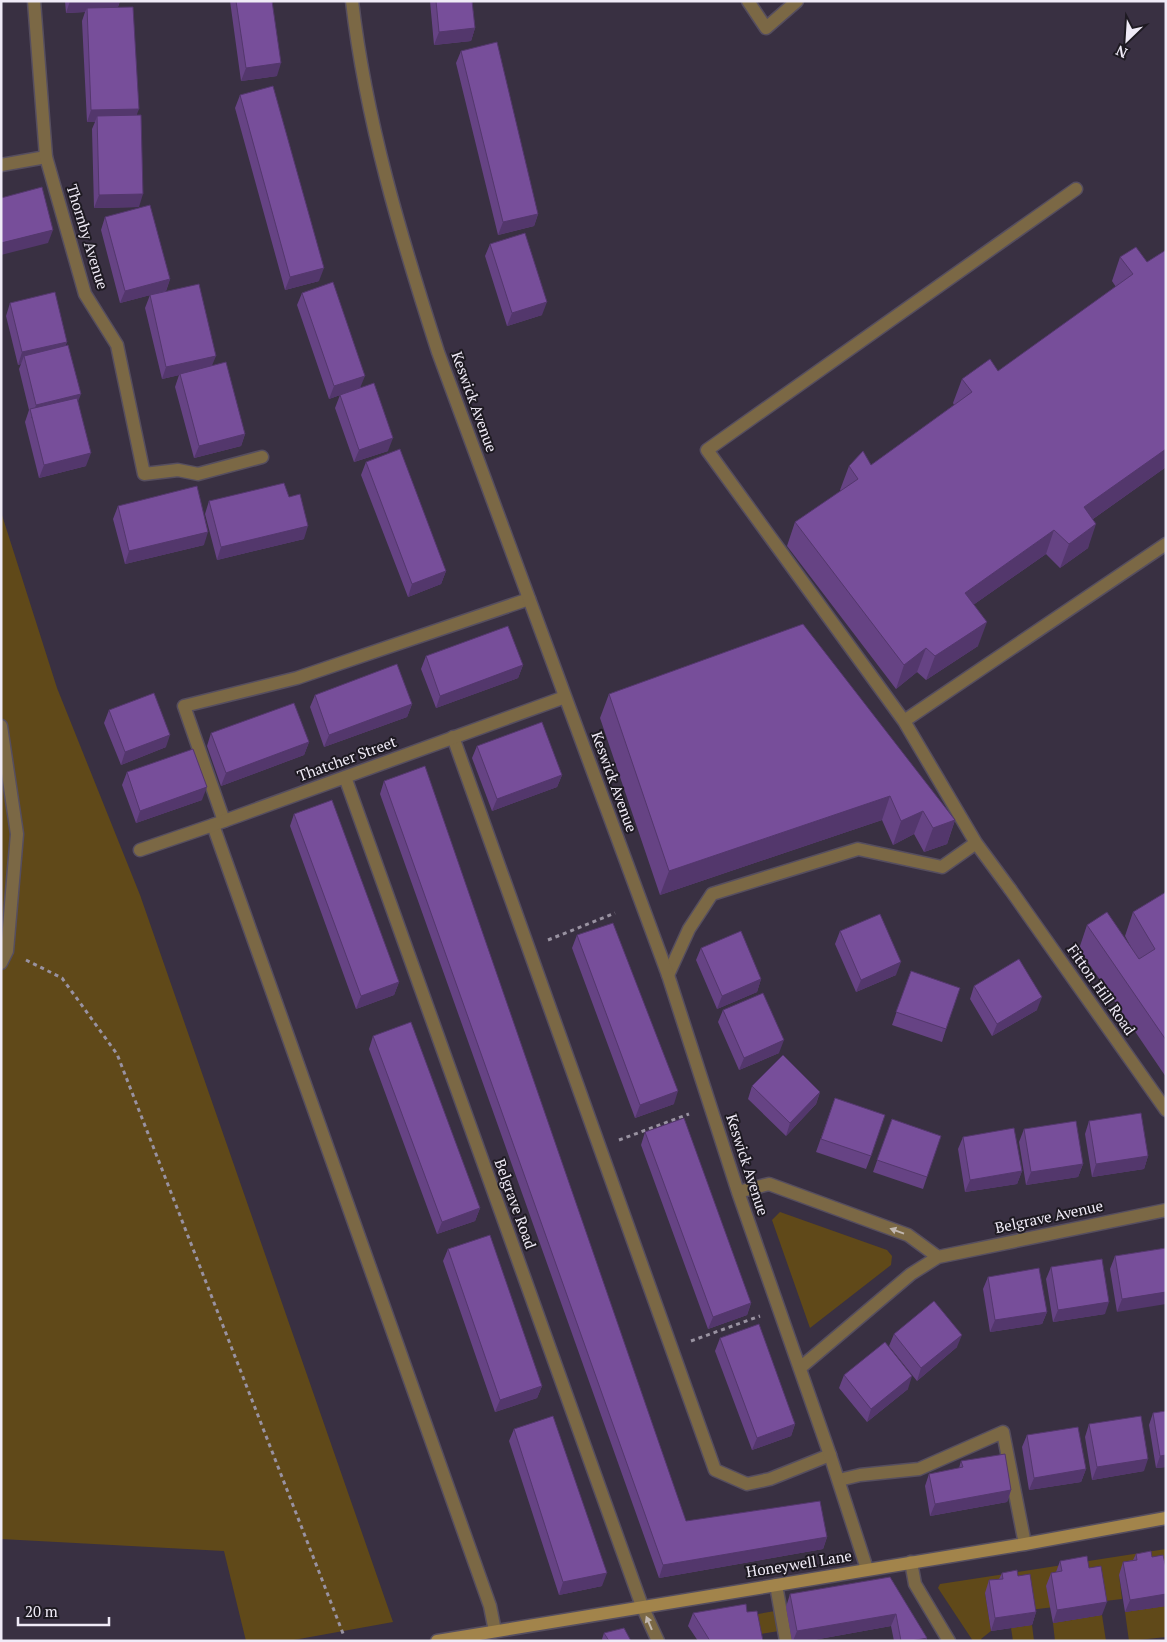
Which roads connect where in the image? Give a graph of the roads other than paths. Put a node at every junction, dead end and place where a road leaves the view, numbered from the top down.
1 (34, 1) edge
2 (352, 1) edge
3 (748, 1) edge
4 (797, 1) edge
5 (46, 157) junction
6 (1, 165) edge
7 (1076, 189) dead end
8 (262, 457) dead end
9 (1166, 544) edge
10 (529, 600) junction
11 (565, 697) junction
12 (904, 721) junction
13 (1, 726) edge
14 (453, 737) junction
15 (345, 777) junction
16 (218, 823) junction
17 (976, 843) junction
18 (140, 850) dead end
19 (4, 957) edge
20 (668, 975) junction
21 (1166, 1110) edge
22 (738, 1192) junction
23 (1166, 1210) edge
24 (938, 1256) junction
25 (800, 1368) junction
26 (830, 1455) junction
27 (838, 1480) junction
28 (1166, 1518) edge
29 (1025, 1544) junction
30 (911, 1562) junction
31 (867, 1569) junction
32 (776, 1585) junction
33 (642, 1606) junction
34 (495, 1630) junction
35 (437, 1641) edge
36 (658, 1641) edge
37 (786, 1641) edge
38 (948, 1641) edge

1 - 5 street, Thornby Avenue
2 - 10 street, Keswick Avenue
3 - 4 street
5 - 6 street
5 - 8 street, Thornby Avenue
7 - 12 street, Fitton Hill Road
9 - 12 street
10 - 11 street, Keswick Avenue
10 - 16 street
11 - 14 street, Thatcher Street
11 - 20 street, Keswick Avenue
12 - 17 street, Fitton Hill Road
13 - 19 street
14 - 15 street, Thatcher Street
14 - 26 street
15 - 16 street, Thatcher Street
15 - 33 street, Belgrave Road
16 - 18 street, Thatcher Street
16 - 34 street
17 - 20 street
17 - 21 street, Fitton Hill Road
20 - 22 street, Keswick Avenue
24 -> 22 street
22 - 25 street, Keswick Avenue
23 - 24 street, Belgrave Avenue
24 - 25 street, Belgrave Avenue
25 - 26 street, Keswick Avenue
26 - 27 street, Keswick Avenue
27 - 29 street
27 - 31 street, Keswick Avenue
28 - 29 street, Honeywell Lane
29 - 30 street, Honeywell Lane
30 - 31 street, Honeywell Lane
30 - 38 street
31 - 32 street, Honeywell Lane
32 - 33 street, Honeywell Lane
32 - 37 street
33 - 34 street, Honeywell Lane
36 -> 33 street, Belgrave Road
34 - 35 street, Honeywell Lane

